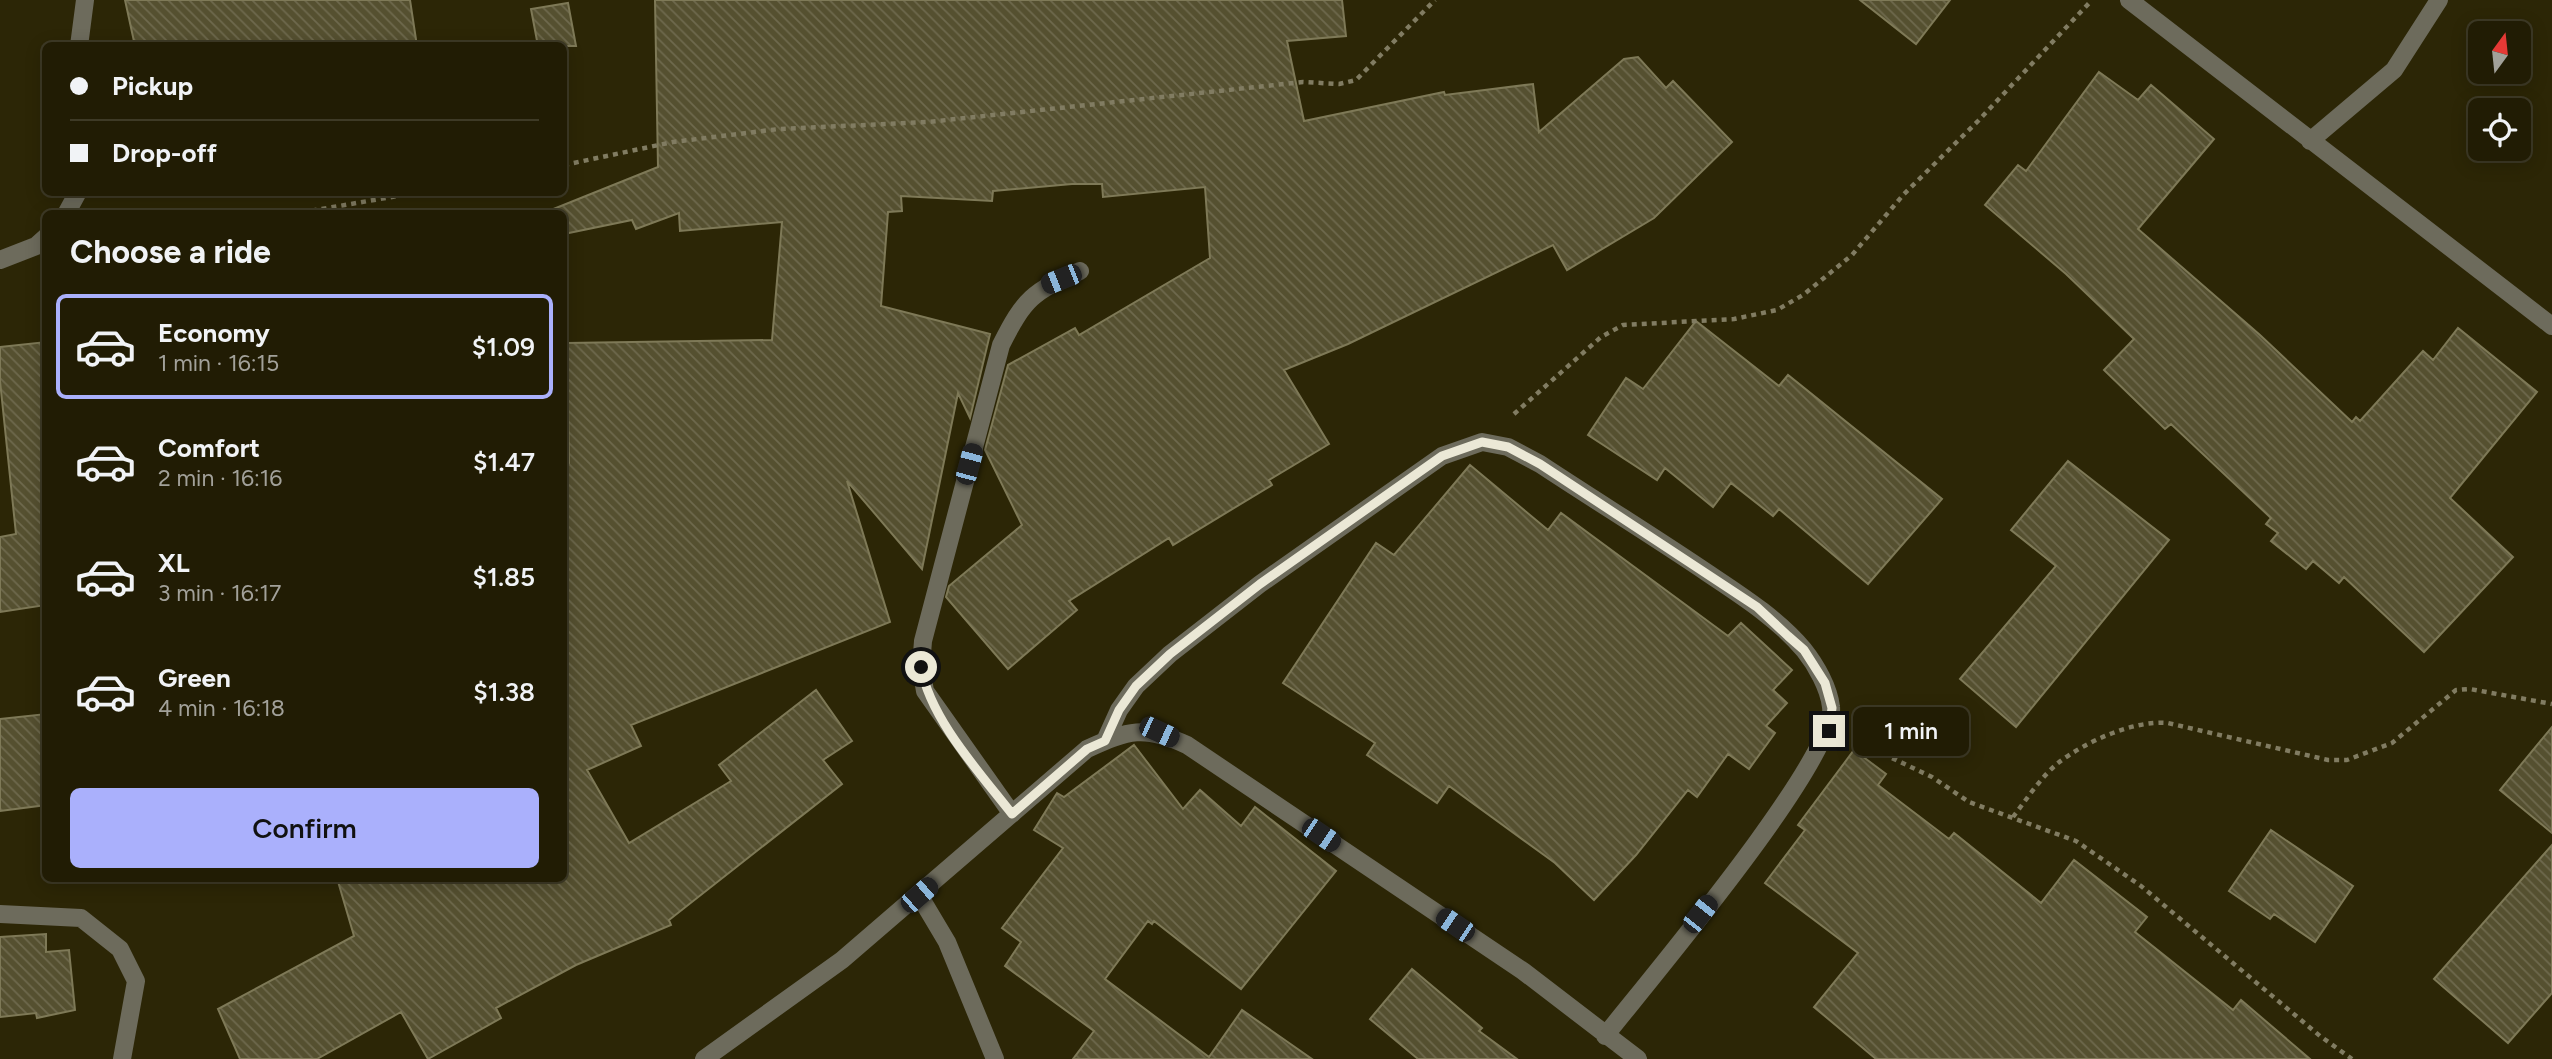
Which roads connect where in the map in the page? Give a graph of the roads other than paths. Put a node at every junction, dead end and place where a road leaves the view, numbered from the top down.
1 (85, 0) edge
2 (2129, 0) edge
3 (2439, 0) edge
4 (80, 42) edge
5 (2311, 141) junction
6 (42, 241) edge
7 (0, 260) edge
8 (1080, 271) dead end
9 (2552, 326) edge
10 (1105, 741) junction
11 (1012, 814) junction
12 (919, 895) junction
13 (0, 915) edge
14 (1605, 1036) junction
15 (122, 1059) edge
16 (704, 1059) edge
17 (995, 1059) edge
18 (1638, 1059) edge

1 - 4 street
2 - 5 street
3 - 5 street
5 - 9 street
6 - 7 street
8 - 11 street
10 - 11 street
10 - 14 street
10 - 14 street
11 - 12 street
12 - 16 street
12 - 17 street
13 - 15 street
14 - 18 street

